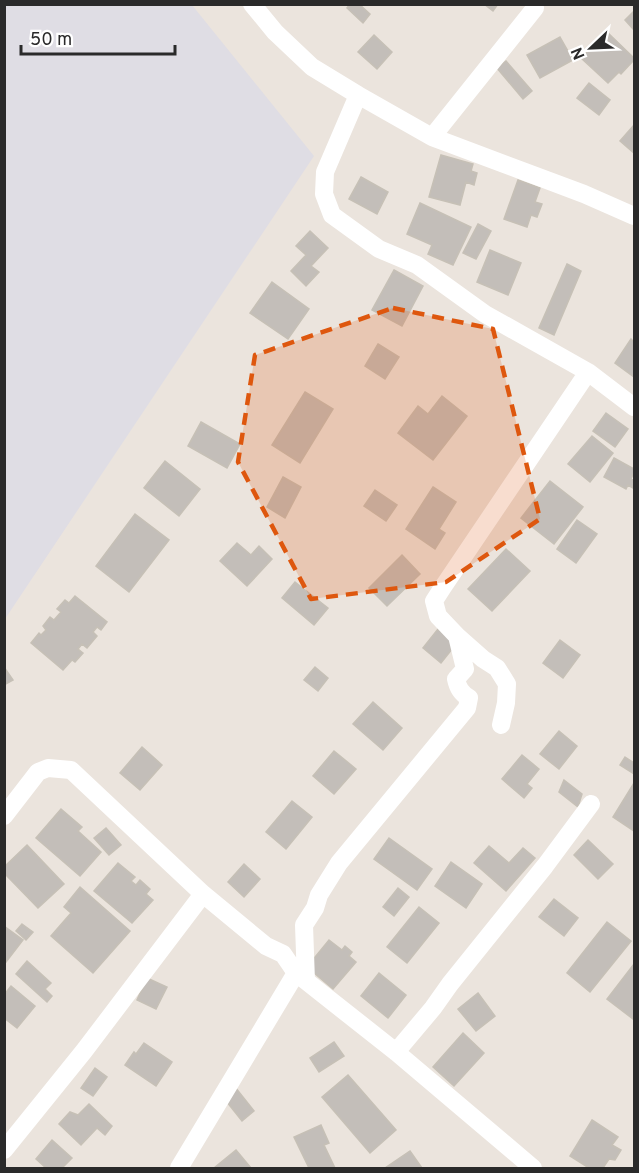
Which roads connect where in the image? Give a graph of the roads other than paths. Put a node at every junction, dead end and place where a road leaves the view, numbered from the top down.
1 (252, 4) edge
2 (535, 9) dead end
3 (357, 95) junction
4 (432, 137) junction
5 (634, 216) edge
6 (588, 372) junction
7 (634, 407) edge
8 (457, 636) junction
9 (501, 725) dead end
10 (591, 804) dead end
11 (4, 816) edge
12 (203, 894) junction
13 (301, 977) junction
14 (396, 1052) junction
15 (4, 1150) edge
16 (179, 1168) edge
17 (530, 1168) edge

1 - 3 street
2 - 4 street
3 - 4 street
3 - 6 street
4 - 5 street
6 - 7 street
6 - 8 street
8 - 9 street
8 - 13 street
10 - 14 street
11 - 12 street
12 - 13 street
12 - 15 street
13 - 14 street
13 - 16 street
14 - 17 street

